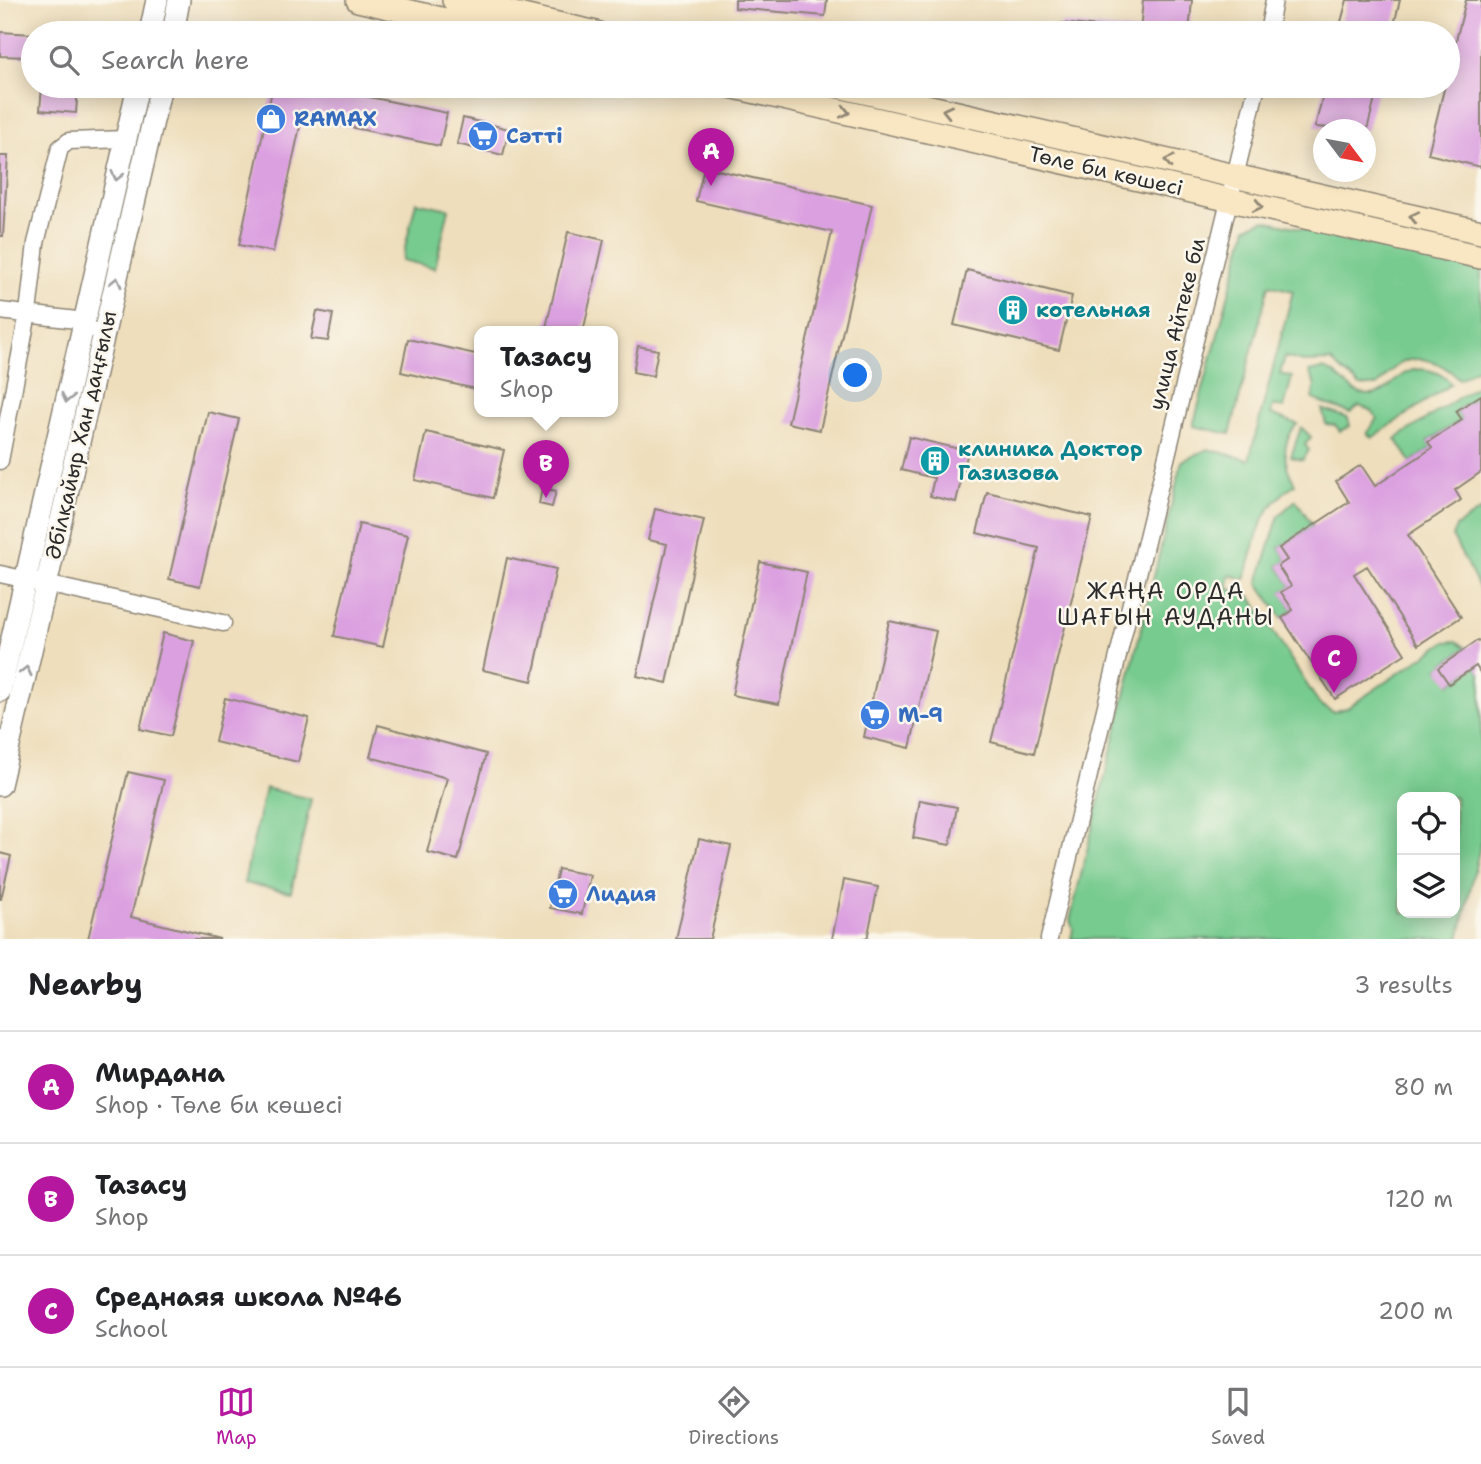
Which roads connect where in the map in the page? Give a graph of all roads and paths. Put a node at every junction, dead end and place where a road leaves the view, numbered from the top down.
1 (157, 0) edge
2 (179, 0) edge
3 (358, 0) edge
4 (454, 0) edge
5 (1274, 0) edge
6 (153, 21) edge
7 (175, 21) edge
8 (450, 21) edge
9 (544, 21) edge
10 (1270, 21) edge
11 (135, 98) edge
12 (158, 98) edge
13 (783, 98) edge
14 (891, 98) edge
15 (1254, 98) edge
16 (126, 139) junction
17 (1235, 176) junction
18 (1229, 200) junction
19 (1481, 232) edge
20 (1481, 257) edge
21 (0, 311) edge
22 (28, 313) junction
23 (85, 321) junction
24 (102, 345) junction
25 (0, 461) edge
26 (0, 574) edge
27 (25, 580) junction
28 (46, 586) junction
29 (223, 623) dead end
30 (0, 691) edge
31 (0, 785) edge
32 (1049, 939) edge

1 - 6 street
2 - 7 street
3 - 8 main road
4 - 9 main road
5 - 10 street
11 - 16 street, Әбілқайыр Хан даңғылы
24 -> 12 street, Әбілқайыр Хан даңғылы
13 -> 18 main road, Төле би көшесі
17 -> 14 main road, Төле би көшесі
15 - 17 street, улица Айтеке би
16 - 22 street
16 -> 23 street, Әбілқайыр Хан даңғылы
17 - 18 street, улица Айтеке би
19 -> 17 main road, Төле би көшесі
18 -> 20 main road, Төле би көшесі
18 - 32 street, улица Айтеке би
21 - 22 street
22 - 23 street
22 - 25 street
23 - 24 street
23 -> 27 street, Әбілқайыр Хан даңғылы
24 - 28 street, Әбілқайыр Хан даңғылы
26 - 27 street
27 - 28 street
27 - 30 street, Әбілқайыр Хан даңғылы
28 - 29 street
31 -> 28 street, Әбілқайыр Хан даңғылы

